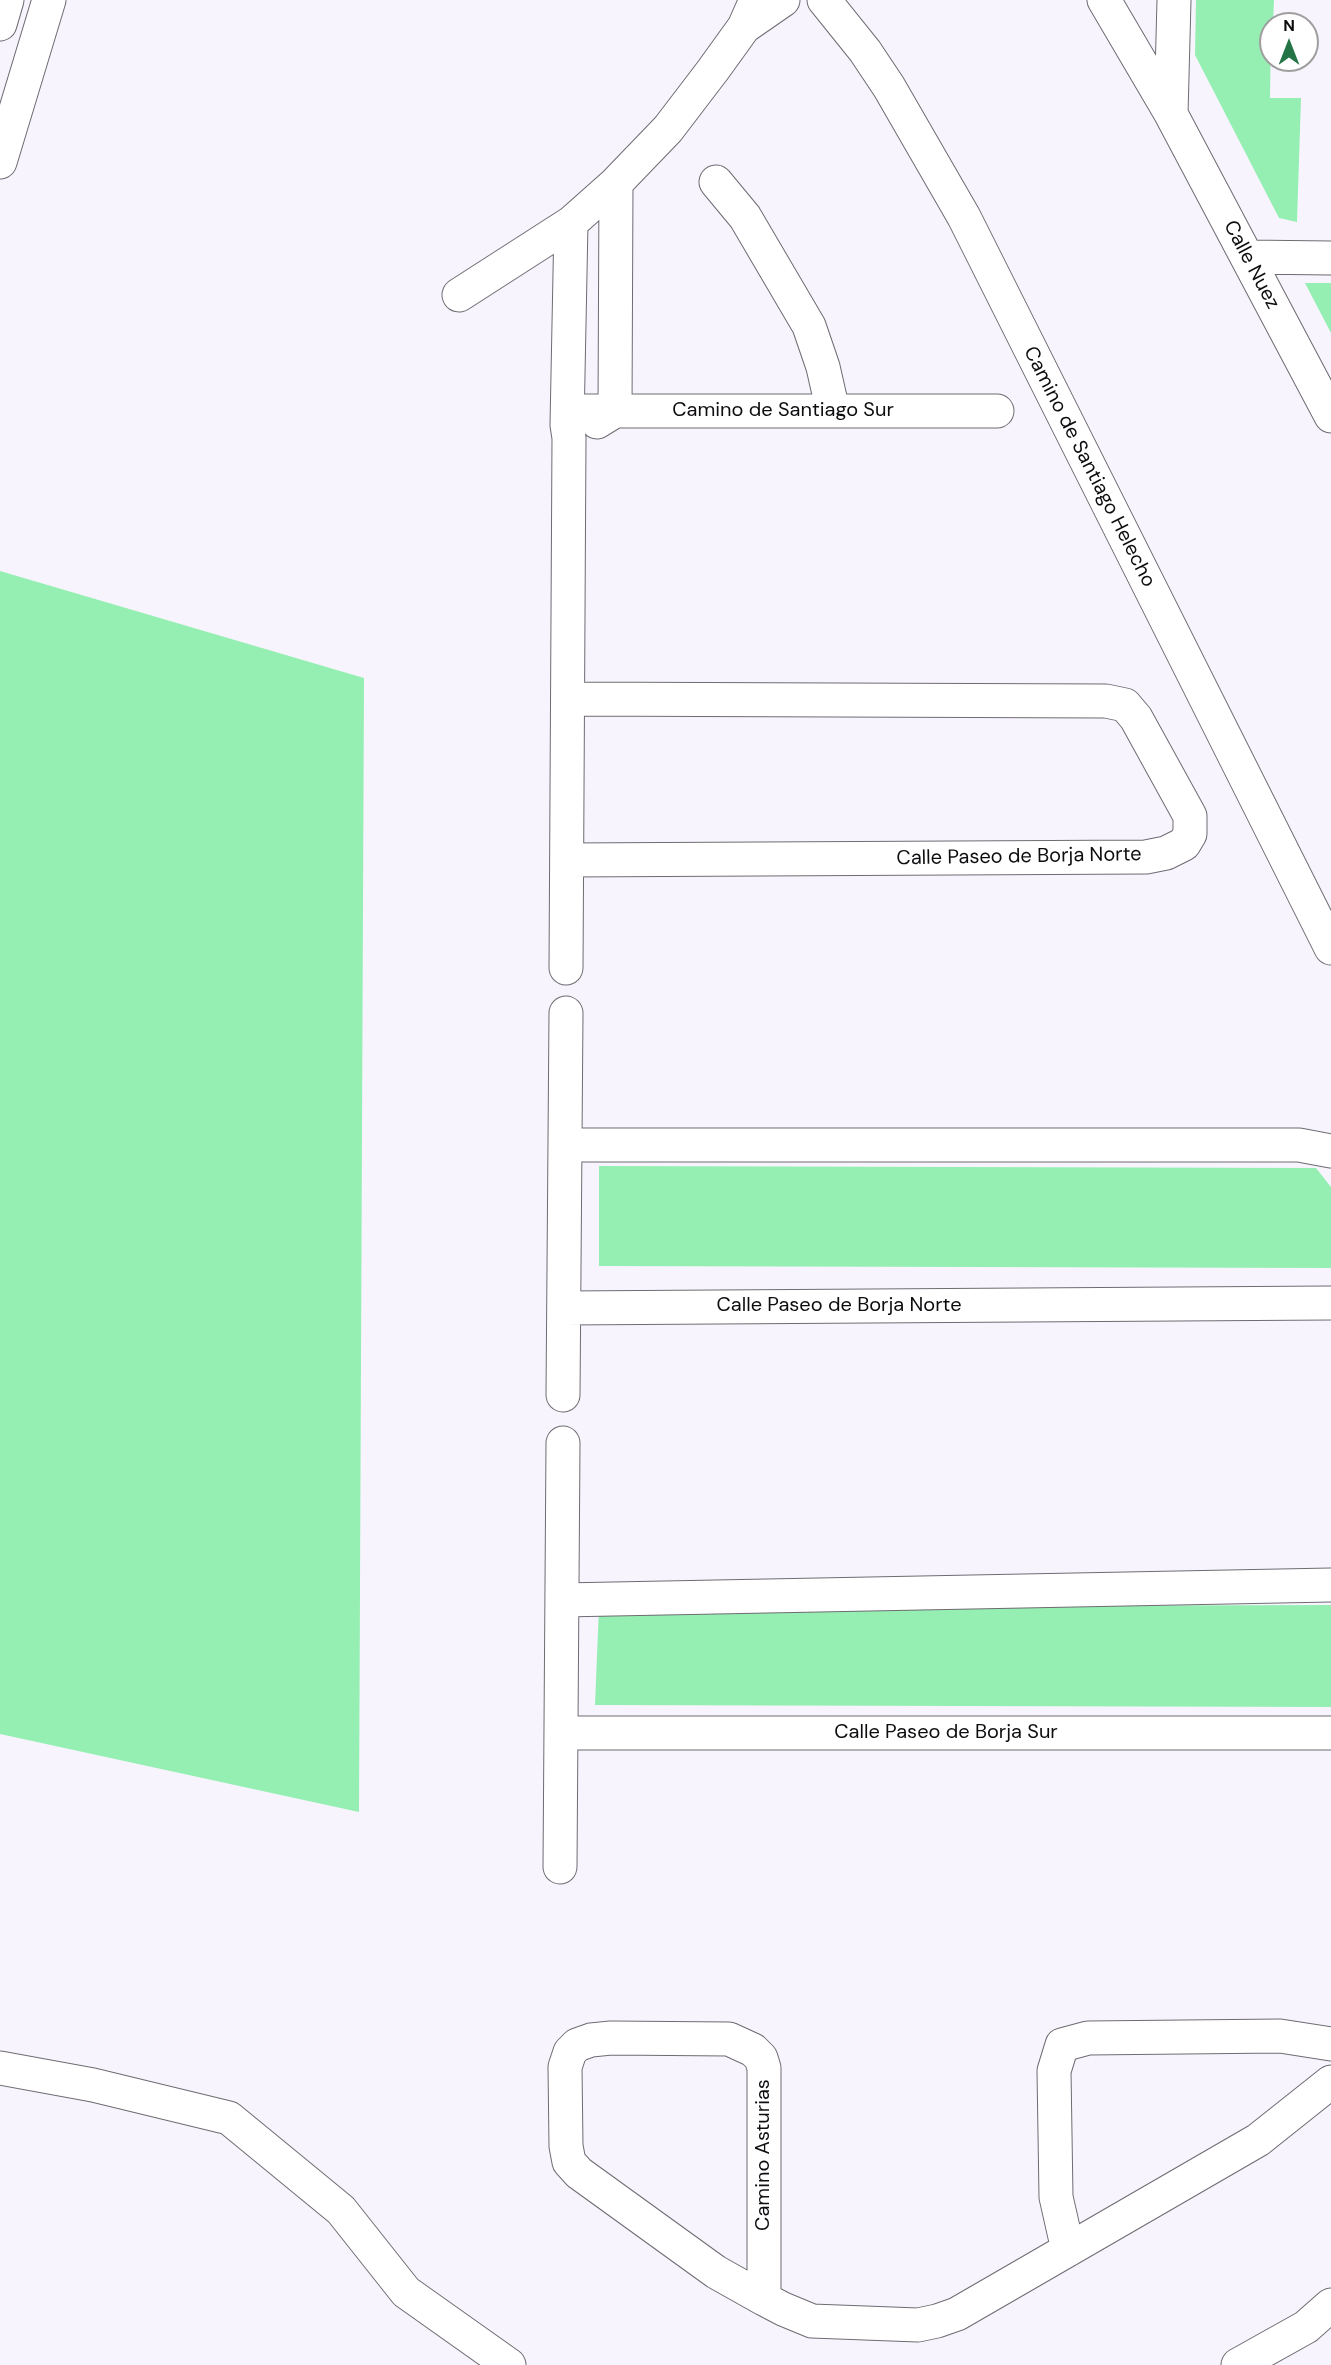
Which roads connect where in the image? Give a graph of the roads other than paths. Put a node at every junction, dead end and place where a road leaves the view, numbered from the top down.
1 (7, 0) edge
2 (49, 0) edge
3 (783, 0) edge
4 (824, 0) edge
5 (1104, 0) edge
6 (1174, 0) edge
7 (750, 13) edge
8 (0, 24) edge
9 (1172, 114) junction
10 (0, 162) edge
11 (716, 182) dead end
12 (616, 183) junction
13 (571, 222) junction
14 (1247, 257) junction
15 (1331, 258) edge
16 (459, 295) dead end
17 (1322, 382) edge
18 (615, 411) junction
19 (833, 411) junction
20 (998, 411) dead end
21 (1331, 416) edge
22 (569, 424) junction
23 (568, 699) junction
24 (568, 860) junction
25 (1331, 948) edge
26 (566, 968) dead end
27 (566, 1013) dead end
28 (565, 1145) junction
29 (1331, 1151) edge
30 (1331, 1303) edge
31 (564, 1308) junction
32 (563, 1395) dead end
33 (563, 1443) dead end
34 (1331, 1585) edge
35 (562, 1600) junction
36 (561, 1733) junction
37 (1331, 1733) edge
38 (560, 1867) dead end
39 (1331, 2044) edge
40 (0, 2068) edge
41 (1331, 2082) edge
42 (1068, 2250) junction
43 (764, 2299) junction
44 (1331, 2305) edge
45 (509, 2365) edge
46 (1238, 2365) edge

1 - 8 street
2 - 10 street
3 - 7 street
4 - 25 street, Camino de Santiago Helecho
5 - 9 street, Calle Nuez
6 - 9 street, Calle Nuez
7 - 12 street
9 - 14 street, Calle Nuez
11 - 19 street
12 - 13 street
12 - 18 street
13 - 16 street
13 - 22 street
14 - 15 street
14 - 17 street, Calle Nuez
17 - 21 street, Calle Nuez
18 - 19 street, Camino de Santiago Sur
18 - 22 street, Camino de Santiago Sur
19 - 20 street, Camino de Santiago Sur
22 - 23 street
23 - 24 street
23 - 24 street, Calle Paseo de Borja Norte
24 - 26 street
27 - 28 street
28 - 29 street
28 - 31 street
30 - 31 street, Calle Paseo de Borja Norte
31 - 32 street
33 - 35 street
34 - 35 street
35 - 36 street
36 - 37 street, Calle Paseo de Borja Sur
36 - 38 street
39 - 42 street
40 - 45 street
41 - 42 street, Camino Asturias
42 - 43 street, Camino Asturias
43 - 43 street, Camino Asturias
44 - 46 street

